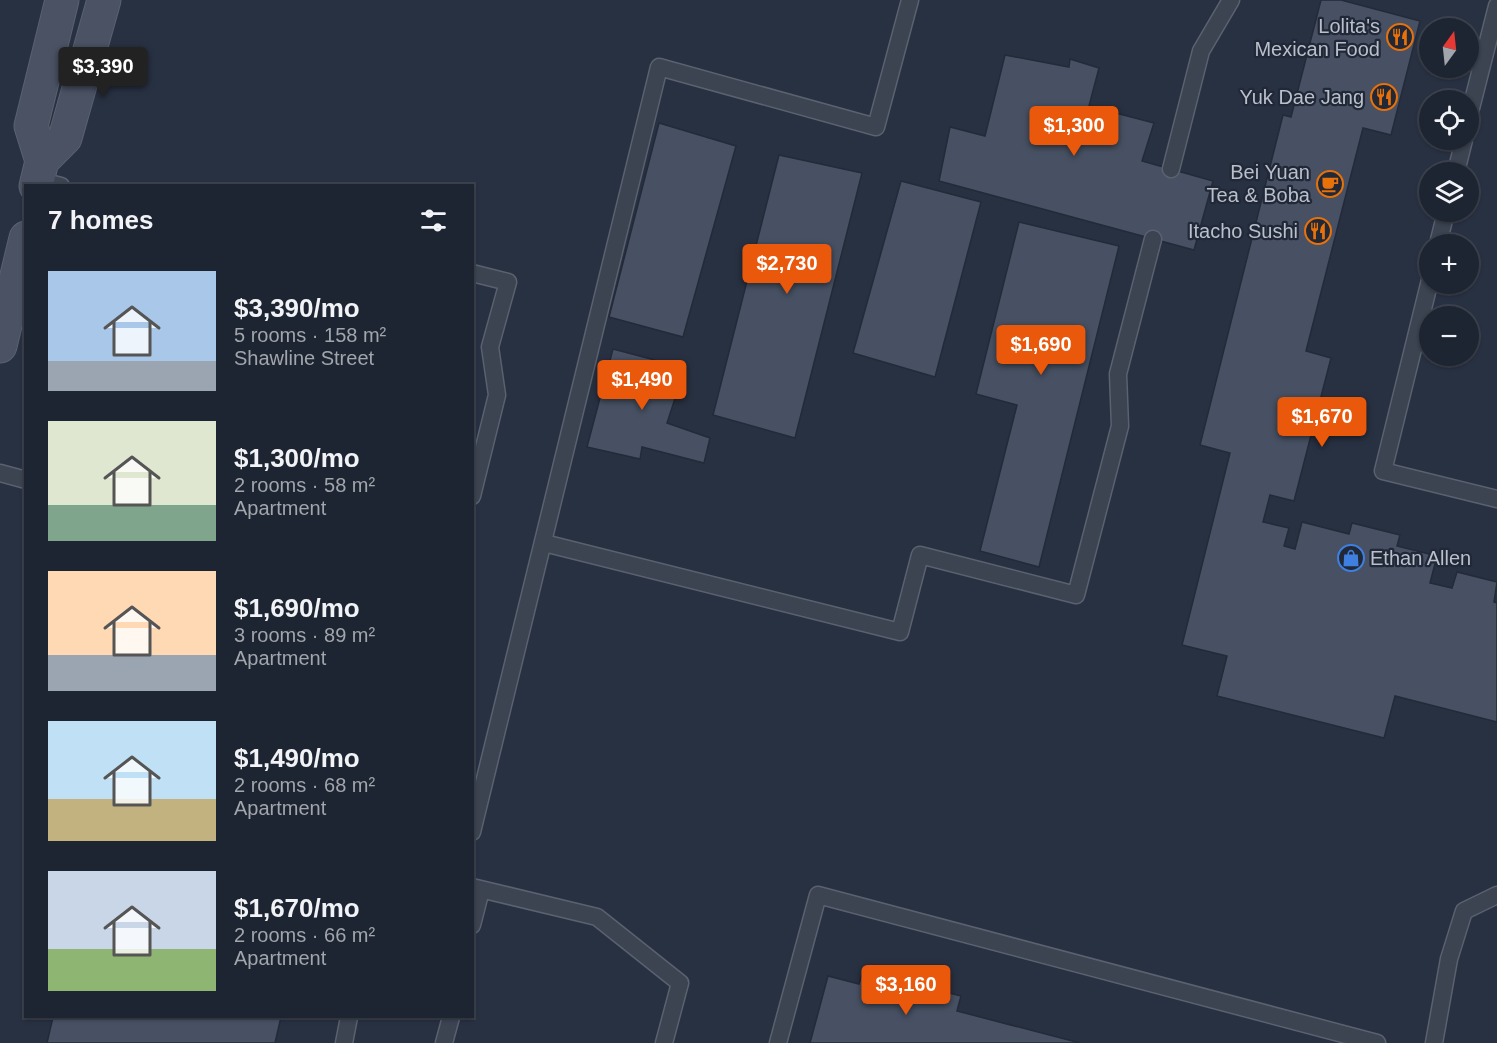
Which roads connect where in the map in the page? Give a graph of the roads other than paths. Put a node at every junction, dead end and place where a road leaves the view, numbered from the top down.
1 (62, 0) edge
2 (104, 0) edge
3 (910, 0) edge
4 (1231, 0) edge
5 (1496, 16) edge
6 (1476, 90) edge
7 (1171, 170) dead end
8 (44, 178) edge
9 (1153, 239) dead end
10 (24, 246) edge
11 (474, 274) edge
12 (1427, 294) edge
13 (0, 346) edge
14 (0, 473) edge
15 (24, 479) edge
16 (474, 488) edge
17 (1497, 499) edge
18 (544, 543) junction
19 (474, 824) edge
20 (477, 888) edge
21 (1497, 895) edge
22 (474, 910) edge
23 (349, 1018) edge
24 (450, 1018) edge
25 (344, 1043) edge
26 (444, 1043) edge
27 (664, 1043) edge
28 (778, 1043) edge
29 (1377, 1043) edge
30 (1434, 1043) edge

1 - 8 street
2 - 8 street
3 - 18 lane
4 - 7 lane
5 - 6 lane
9 - 18 lane
10 - 13 street
11 - 16 lane
12 - 17 lane
14 - 15 lane
18 - 19 lane
20 - 22 lane
20 - 27 lane
21 - 30 lane
23 - 25 lane
24 - 26 lane
28 - 29 lane

